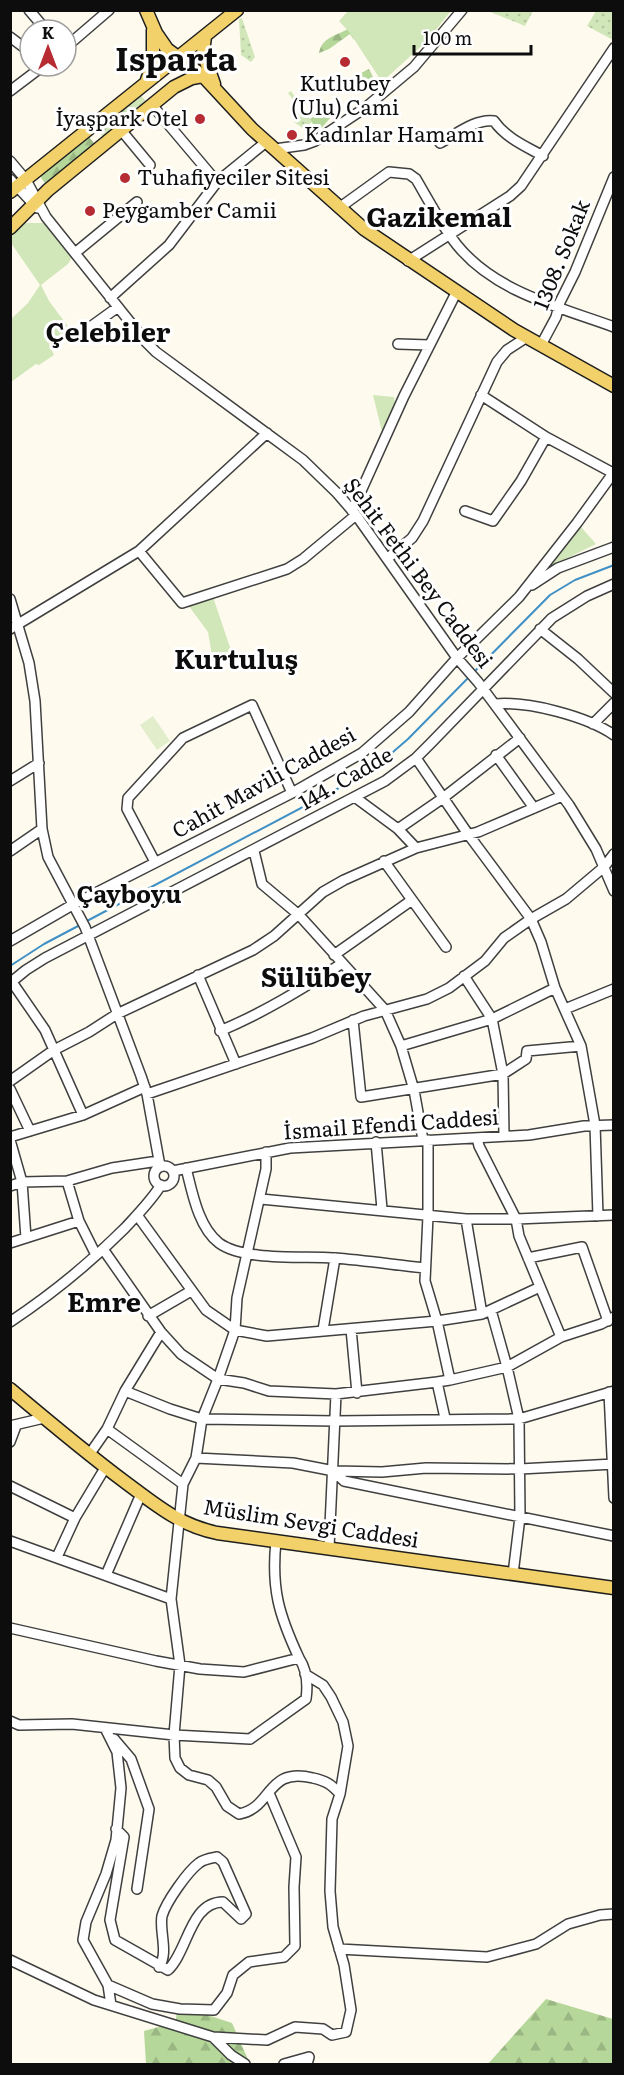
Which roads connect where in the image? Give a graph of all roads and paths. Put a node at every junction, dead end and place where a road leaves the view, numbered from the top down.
1 (146, 10) edge
2 (237, 10) edge
3 (462, 10) edge
4 (104, 12) edge
5 (152, 26) junction
6 (78, 36) edge
7 (205, 36) junction
8 (614, 48) edge
9 (177, 57) junction
10 (203, 76) junction
11 (28, 78) edge
12 (146, 82) junction
13 (217, 90) junction
14 (10, 92) edge
15 (152, 105) junction
16 (121, 130) junction
17 (440, 143) dead end
18 (270, 145) junction
19 (543, 156) junction
20 (10, 161) edge
21 (150, 165) dead end
22 (614, 177) edge
23 (217, 182) junction
24 (16, 185) edge
25 (609, 200) edge
26 (35, 202) junction
27 (137, 202) dead end
28 (339, 208) junction
29 (10, 228) edge
30 (449, 235) junction
31 (75, 253) junction
32 (408, 261) junction
33 (456, 293) junction
34 (110, 298) junction
35 (118, 307) junction
36 (558, 308) junction
37 (614, 327) edge
38 (527, 337) junction
39 (75, 338) dead end
40 (398, 344) dead end
41 (429, 345) junction
42 (540, 345) junction
43 (614, 386) edge
44 (481, 395) junction
45 (267, 433) junction
46 (546, 437) junction
47 (613, 472) edge
48 (465, 511) dead end
49 (354, 513) junction
50 (614, 547) edge
51 (139, 551) junction
52 (387, 558) junction
53 (613, 584) edge
54 (519, 597) junction
55 (10, 599) edge
56 (14, 627) edge
57 (540, 629) junction
58 (459, 661) junction
59 (481, 685) junction
60 (614, 693) edge
61 (614, 703) edge
62 (495, 704) junction
63 (593, 724) junction
64 (614, 735) edge
65 (520, 738) junction
66 (496, 755) junction
67 (416, 758) junction
68 (39, 764) junction
69 (10, 781) edge
70 (292, 793) junction
71 (562, 796) junction
72 (356, 798) junction
73 (443, 798) junction
74 (534, 808) junction
75 (42, 829) junction
76 (398, 829) junction
77 (468, 834) junction
78 (416, 848) junction
79 (10, 851) edge
80 (254, 851) junction
81 (614, 854) edge
82 (384, 861) junction
83 (155, 862) junction
84 (604, 867) junction
85 (614, 891) edge
86 (412, 900) junction
87 (76, 908) junction
88 (298, 915) junction
89 (531, 919) junction
90 (87, 931) junction
91 (10, 941) edge
92 (447, 948) dead end
93 (334, 955) junction
94 (341, 964) junction
95 (198, 975) junction
96 (465, 976) junction
97 (11, 983) edge
98 (555, 988) junction
99 (614, 989) edge
100 (565, 1009) junction
101 (385, 1010) junction
102 (117, 1014) junction
103 (492, 1018) junction
104 (353, 1020) junction
105 (220, 1032) junction
106 (401, 1046) junction
107 (581, 1046) junction
108 (54, 1050) junction
109 (236, 1065) junction
110 (503, 1074) junction
111 (10, 1081) edge
112 (10, 1089) edge
113 (414, 1090) junction
114 (146, 1091) junction
115 (83, 1115) junction
116 (595, 1125) junction
117 (614, 1125) edge
118 (30, 1131) junction
119 (504, 1136) junction
120 (10, 1138) edge
121 (477, 1138) junction
122 (426, 1140) junction
123 (376, 1142) junction
124 (266, 1152) junction
125 (159, 1164) junction
126 (186, 1168) junction
127 (172, 1171) junction
128 (67, 1181) junction
129 (22, 1182) junction
130 (161, 1185) junction
131 (10, 1186) edge
132 (261, 1199) junction
133 (382, 1209) junction
134 (137, 1215) junction
135 (614, 1215) edge
136 (428, 1216) junction
137 (598, 1216) junction
138 (466, 1219) junction
139 (516, 1219) junction
140 (79, 1221) junction
141 (26, 1238) junction
142 (10, 1243) edge
143 (99, 1252) junction
144 (247, 1254) junction
145 (335, 1258) junction
146 (528, 1258) junction
147 (425, 1268) junction
148 (540, 1287) junction
149 (191, 1291) junction
150 (487, 1312) junction
151 (148, 1316) junction
152 (611, 1319) edge
153 (437, 1321) junction
154 (10, 1322) edge
155 (351, 1329) junction
156 (235, 1330) junction
157 (323, 1330) junction
158 (161, 1332) junction
159 (561, 1337) junction
160 (507, 1367) junction
161 (218, 1379) junction
162 (450, 1380) junction
163 (437, 1382) junction
164 (10, 1389) edge
165 (125, 1391) junction
166 (611, 1392) edge
167 (357, 1393) junction
168 (336, 1394) junction
169 (44, 1418) junction
170 (445, 1418) junction
171 (202, 1419) junction
172 (519, 1419) junction
173 (336, 1421) junction
174 (13, 1426) edge
175 (107, 1429) junction
176 (10, 1442) edge
177 (88, 1455) junction
178 (196, 1458) junction
179 (613, 1464) edge
180 (105, 1468) junction
181 (520, 1469) junction
182 (334, 1471) junction
183 (183, 1484) junction
184 (10, 1486) edge
185 (141, 1494) junction
186 (614, 1498) edge
187 (520, 1517) junction
188 (75, 1518) junction
189 (178, 1521) junction
190 (614, 1536) edge
191 (10, 1541) edge
192 (276, 1541) junction
193 (329, 1548) junction
194 (57, 1557) junction
195 (513, 1574) junction
196 (106, 1575) junction
197 (614, 1588) edge
198 (171, 1599) junction
199 (10, 1628) edge
200 (299, 1659) junction
201 (180, 1665) junction
202 (305, 1674) junction
203 (10, 1721) edge
204 (105, 1728) junction
205 (174, 1735) junction
206 (269, 1793) junction
207 (340, 1794) junction
208 (116, 1829) junction
209 (137, 1889) dead end
210 (614, 1914) edge
211 (339, 1949) junction
212 (10, 1960) edge
213 (159, 1966) junction
214 (108, 1985) junction
215 (111, 2005) junction
216 (213, 2037) junction
217 (245, 2064) edge
218 (284, 2064) edge
219 (307, 2064) edge

1 - 5 main road
2 - 7 main road
3 - 18 street
4 - 6 street
5 - 9 main road
5 - 12 main road
7 - 9 main road
7 - 13 main road
8 - 19 street
9 - 10 main road
9 - 12 main road
10 - 13 main road
10 - 15 main road
11 - 14 street
12 - 24 main road
13 - 18 main road
15 - 16 main road
15 - 23 street
16 - 21 street
16 - 26 main road
17 - 19 street
18 - 23 street
18 - 28 main road
19 - 30 street
20 - 24 street, Şehit Fethi Bey Caddesi
22 - 25 street, 1308. Sokak
23 - 34 street
24 - 26 street, Şehit Fethi Bey Caddesi
25 - 36 street, 1308. Sokak
26 - 29 main road
26 - 31 street, Şehit Fethi Bey Caddesi
27 - 31 street
28 - 30 street
28 - 32 main road
30 - 32 street
30 - 36 street
31 - 34 street, Şehit Fethi Bey Caddesi
32 - 33 main road
33 - 38 main road
33 - 41 street
34 - 35 street, Şehit Fethi Bey Caddesi
35 - 39 street
35 - 45 street, Şehit Fethi Bey Caddesi
36 - 37 street
36 - 42 street, 1308. Sokak
38 - 42 main road
38 - 44 street
40 - 41 street
41 - 49 street
42 - 43 main road
44 - 46 street
44 - 52 street
45 - 49 street, Şehit Fethi Bey Caddesi
45 - 51 street
46 - 47 street
46 - 48 street
47 - 54 street, Cahit Mavili Caddesi
49 - 51 street
49 - 52 street, Şehit Fethi Bey Caddesi
50 - 54 street
51 - 56 street
52 - 58 street, Şehit Fethi Bey Caddesi
53 - 57 street, 144. Cadde
54 - 58 street, Cahit Mavili Caddesi
55 - 56 street
56 - 68 street
57 - 59 street, 144. Cadde
57 - 60 street
58 - 59 street, Şehit Fethi Bey Caddesi
58 - 70 street, Cahit Mavili Caddesi
59 - 62 street, Şehit Fethi Bey Caddesi
59 - 67 street, 144. Cadde
61 - 63 street
62 - 63 street
62 - 65 street, Şehit Fethi Bey Caddesi
63 - 64 street
65 - 66 street
65 - 71 street, Şehit Fethi Bey Caddesi
66 - 73 street
66 - 74 street
67 - 72 street, 144. Cadde
67 - 73 street
68 - 69 street
68 - 75 street
70 - 83 street, Cahit Mavili Caddesi
70 - 83 street
71 - 74 street
71 - 84 street, Şehit Fethi Bey Caddesi
72 - 76 street
72 - 80 street, 144. Cadde
73 - 76 street
73 - 77 street
74 - 77 street
75 - 79 street
75 - 87 street
76 - 78 street
77 - 78 street
77 - 89 street
78 - 82 street
80 - 88 street
80 - 90 street, 144. Cadde
81 - 84 street
82 - 86 street
82 - 88 street
83 - 87 street, Cahit Mavili Caddesi
84 - 85 street, Şehit Fethi Bey Caddesi
84 - 89 street
86 - 92 street
86 - 93 street
87 - 90 street
87 - 91 street, Cahit Mavili Caddesi
88 - 93 street
88 - 95 street
89 - 96 street
89 - 98 street
90 - 97 street, 144. Cadde
90 - 102 street
93 - 94 street
94 - 101 street
94 - 105 street
95 - 102 street
95 - 105 street
96 - 101 street
96 - 103 street
97 - 108 street
98 - 100 street
98 - 103 street
99 - 100 street
100 - 107 street
101 - 104 street
101 - 106 street
102 - 108 street
102 - 114 street
103 - 106 street
103 - 110 street
104 - 109 street
104 - 113 street
105 - 109 street
106 - 113 street
107 - 110 street
107 - 116 street
108 - 111 street
108 - 115 street
109 - 114 street
110 - 113 street
110 - 119 street
112 - 118 street
113 - 122 street
114 - 115 street
114 - 125 street
115 - 118 street
116 - 117 street, İsmail Efendi Caddesi
116 - 119 street, İsmail Efendi Caddesi
116 - 137 street
118 - 120 street
119 - 121 street, İsmail Efendi Caddesi
120 - 129 street
121 - 122 street, İsmail Efendi Caddesi
121 - 139 street
122 - 123 street, İsmail Efendi Caddesi
122 - 136 street
123 - 124 street, İsmail Efendi Caddesi
123 - 133 street
124 - 126 street, İsmail Efendi Caddesi
124 - 132 street
125 - 127 street
125 - 128 street
125 - 130 street
126 - 127 street, İsmail Efendi Caddesi
126 - 144 street
127 - 130 street
128 - 129 street
128 - 140 street
129 - 131 street
129 - 141 street
130 - 134 street
132 - 133 street
132 - 144 street
133 - 136 street
134 - 143 street
134 - 149 street
135 - 137 street
136 - 138 street
136 - 147 street
137 - 139 street
138 - 139 street
138 - 150 street
139 - 146 street
140 - 141 street
140 - 143 street
141 - 142 street
143 - 151 street
143 - 154 street
144 - 145 street
144 - 156 street
145 - 147 street
145 - 157 street
146 - 148 street
146 - 152 street
147 - 153 street
148 - 150 street
148 - 159 street
149 - 151 street
149 - 156 street
150 - 153 street
150 - 160 street
151 - 158 street
152 - 159 street
153 - 155 street
153 - 162 street
155 - 157 street
155 - 167 street
156 - 157 street
156 - 161 street
158 - 161 street
158 - 165 street
159 - 160 street
160 - 162 street
160 - 172 street
161 - 168 street
161 - 171 street
162 - 163 street
163 - 167 street
163 - 170 street
164 - 169 main road, Müslim Sevgi Caddesi
165 - 171 street
165 - 175 street
166 - 172 street
166 - 179 street
167 - 168 street
168 - 173 street
169 - 174 street
169 - 177 main road, Müslim Sevgi Caddesi
170 - 172 street
170 - 173 street
171 - 173 street
171 - 178 street
172 - 181 street
173 - 182 street
174 - 176 street
175 - 177 street
175 - 183 street
177 - 180 main road, Müslim Sevgi Caddesi
178 - 182 street
178 - 183 street
179 - 181 street
179 - 186 street
180 - 185 main road, Müslim Sevgi Caddesi
180 - 188 street
181 - 182 street
181 - 187 street
182 - 187 street
182 - 193 street
183 - 189 street
184 - 188 street
185 - 189 main road, Müslim Sevgi Caddesi
185 - 196 street
187 - 190 street
187 - 195 street
188 - 194 street
189 - 192 main road, Müslim Sevgi Caddesi
189 - 198 street
191 - 194 street
192 - 193 main road, Müslim Sevgi Caddesi
192 - 200 street
193 - 195 main road, Müslim Sevgi Caddesi
194 - 196 street
195 - 197 main road, Müslim Sevgi Caddesi
196 - 198 street
198 - 201 street
199 - 201 street
200 - 201 street
200 - 202 street
201 - 205 street
202 - 205 street
202 - 207 street
203 - 204 street
204 - 205 street
204 - 208 street
204 - 209 street
205 - 206 street
206 - 207 street
206 - 214 street
207 - 211 street
208 - 213 street
208 - 214 street
210 - 211 street
211 - 216 street
212 - 215 street
213 - 213 street
214 - 215 street
215 - 216 street
216 - 217 street
218 - 219 street

